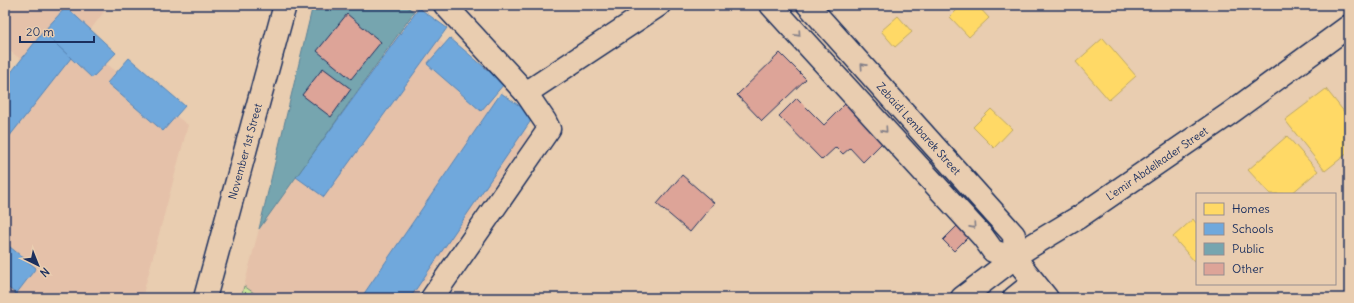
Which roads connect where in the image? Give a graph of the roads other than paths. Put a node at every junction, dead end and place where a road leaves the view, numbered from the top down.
1 (285, 5) edge
2 (445, 5) edge
3 (659, 5) edge
4 (771, 5) edge
5 (808, 5) edge
6 (1349, 26) edge
7 (526, 93) junction
8 (1015, 258) junction
9 (1041, 290) edge
10 (205, 298) edge
11 (432, 298) edge
12 (962, 298) edge
13 (1014, 298) edge

1 - 10 street, November 1st Street
2 - 7 street
3 - 7 street
4 -> 8 street
8 -> 5 street, Zebaidi Lembarek Street
6 - 8 street, L'emir Abdelkader Street
7 - 11 street
8 - 9 street
8 - 12 street, L'emir Abdelkader Street
9 - 13 street

